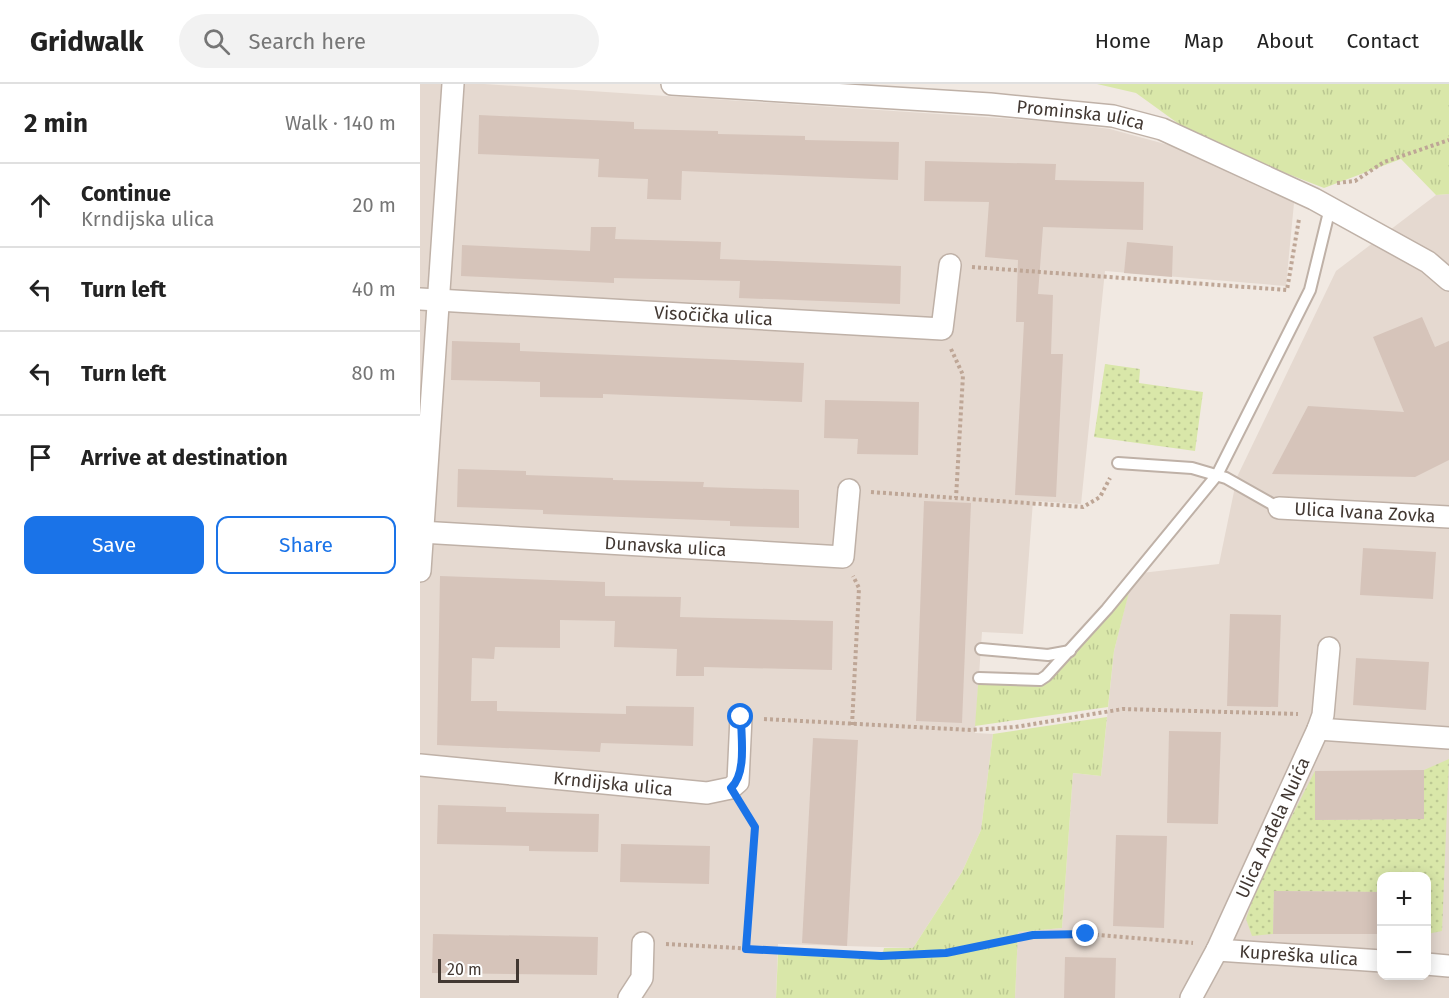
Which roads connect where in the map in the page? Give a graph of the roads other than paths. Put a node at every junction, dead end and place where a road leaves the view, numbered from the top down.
1 (453, 84) edge
2 (672, 84) edge
3 (1329, 208) junction
4 (950, 265) road end
5 (1449, 280) edge
6 (429, 300) edge
7 (1118, 463) road end
8 (1217, 475) junction
9 (849, 490) road end
10 (1279, 508) joint
11 (1449, 517) edge
12 (421, 532) edge
13 (420, 571) edge
14 (1329, 648) dead end
15 (981, 649) dead end
16 (1070, 651) junction
17 (979, 678) dead end
18 (741, 717) road end
19 (1320, 722) junction
20 (1449, 738) edge
21 (420, 765) edge
22 (643, 943) road end
23 (1216, 950) junction
24 (1377, 961) edge
25 (1431, 964) edge
26 (1449, 966) edge
27 (629, 998) edge
28 (1191, 998) edge

1 - 6 street
2 - 3 street, Prominska ulica
3 - 5 street, Prominska ulica
3 - 8 lane
4 - 6 street, Visočička ulica
6 - 12 street
7 - 8 lane
8 - 10 lane
8 - 16 lane
9 - 12 street, Dunavska ulica
10 - 11 street, Ulica Ivana Zovka
12 - 13 street
14 - 19 street, Ulica Anđela Nuića
15 - 16 lane
16 - 17 lane
18 - 21 street, Krndijska ulica
19 - 20 street
19 - 23 street, Ulica Anđela Nuića
22 - 27 street
23 - 24 street, Kupreška ulica
23 - 28 street, Ulica Anđela Nuića
25 - 26 street

